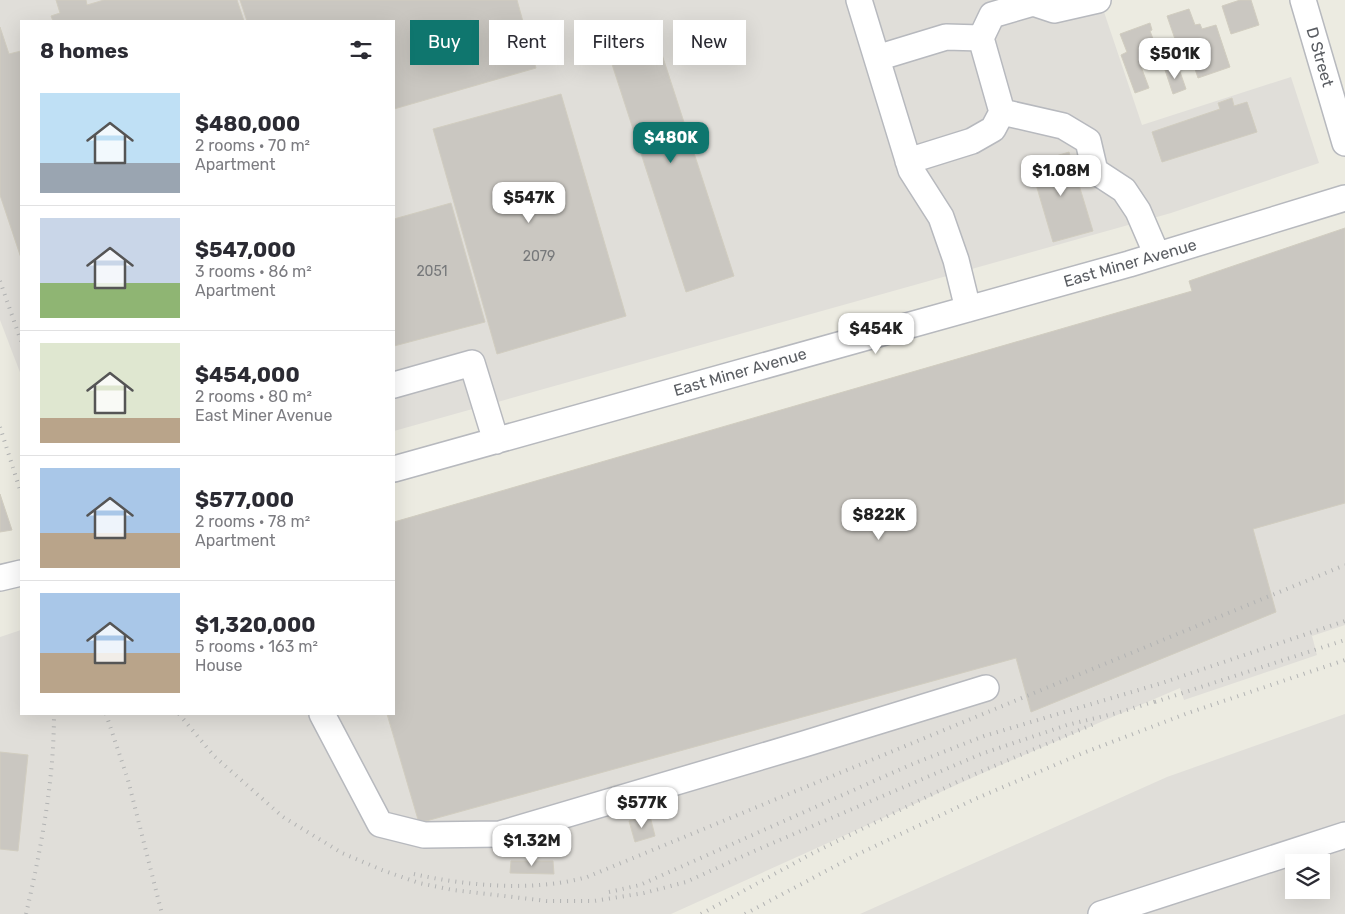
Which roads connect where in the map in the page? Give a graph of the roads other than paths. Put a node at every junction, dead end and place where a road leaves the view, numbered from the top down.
1 (859, 0) edge
2 (1098, 0) edge
3 (1303, 0) edge
4 (980, 38) junction
5 (877, 58) junction
6 (1002, 112) junction
7 (1345, 143) edge
8 (908, 161) junction
9 (1345, 198) edge
10 (1157, 255) junction
11 (968, 309) junction
12 (395, 385) edge
13 (496, 441) junction
14 (395, 469) edge
15 (20, 573) edge
16 (0, 578) edge
17 (986, 688) dead end
18 (323, 715) edge
19 (1345, 835) edge
20 (1101, 914) edge

1 - 5 street
2 - 4 street
3 - 7 street, D Street
4 - 5 street
4 - 6 street
5 - 8 street
6 - 8 street
6 - 10 street
8 - 11 street
9 - 10 street, East Miner Avenue
10 - 11 street, East Miner Avenue
11 - 13 street, East Miner Avenue
12 - 13 street
13 - 14 street, East Miner Avenue
15 - 16 street
17 - 18 street
19 - 20 street

